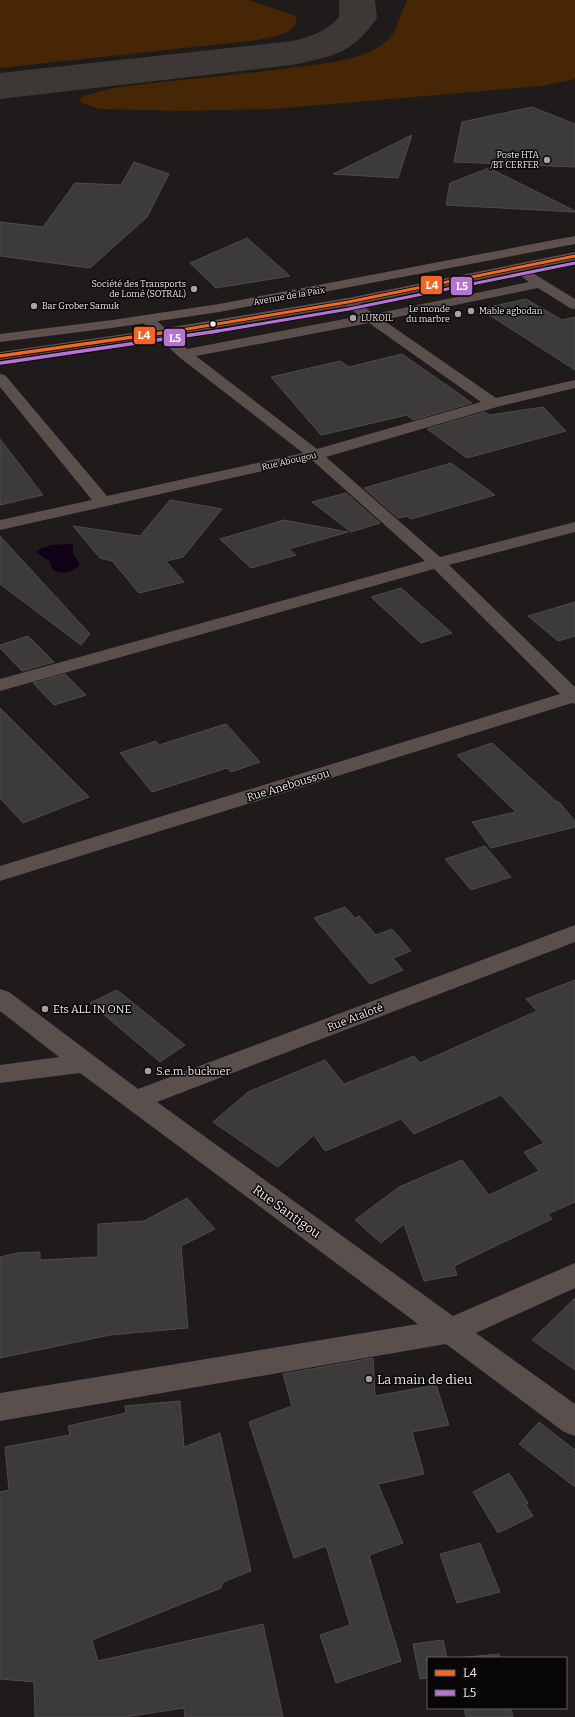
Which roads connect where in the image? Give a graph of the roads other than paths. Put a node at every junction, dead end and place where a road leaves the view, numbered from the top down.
1 (575, 240) edge
2 (575, 256) edge
3 (517, 268) junction
4 (539, 284) junction
5 (348, 302) junction
6 (575, 305) edge
7 (372, 318) junction
8 (147, 319) junction
9 (160, 333) junction
10 (0, 338) edge
11 (184, 354) junction
12 (0, 356) edge
13 (0, 378) edge
14 (575, 384) edge
15 (493, 403) junction
16 (315, 455) junction
17 (104, 503) junction
18 (0, 525) edge
19 (575, 527) edge
20 (437, 563) junction
21 (0, 685) edge
22 (574, 697) edge
23 (0, 874) edge
24 (575, 933) edge
25 (0, 998) edge
26 (84, 1063) junction
27 (0, 1074) edge
28 (136, 1100) junction
29 (575, 1275) edge
30 (451, 1331) junction
31 (0, 1407) edge
32 (575, 1422) edge

1 - 8 main road, Avenue de la Paix
2 - 3 main road
3 - 4 street
3 - 5 main road
4 - 6 street
4 - 7 street
5 - 7 street
5 - 9 main road
7 - 11 street
7 - 15 street
8 - 9 street
8 - 10 main road, Avenue de la Paix
9 - 11 street
9 - 12 main road
11 - 16 street
13 - 17 street
14 - 15 street, Rue Abougou
15 - 16 street, Rue Abougou
16 - 17 street, Rue Abougou
16 - 20 street
17 - 18 street, Rue Abougou
19 - 20 street
20 - 21 street
20 - 22 street
22 - 23 street, Rue Aneboussou
24 - 28 street, Rue Ataloté
25 - 26 street, Rue Santigou
26 - 27 street
26 - 28 street, Rue Santigou
28 - 30 street, Rue Santigou
29 - 30 street
30 - 31 street
30 - 32 street, Rue Santigou

